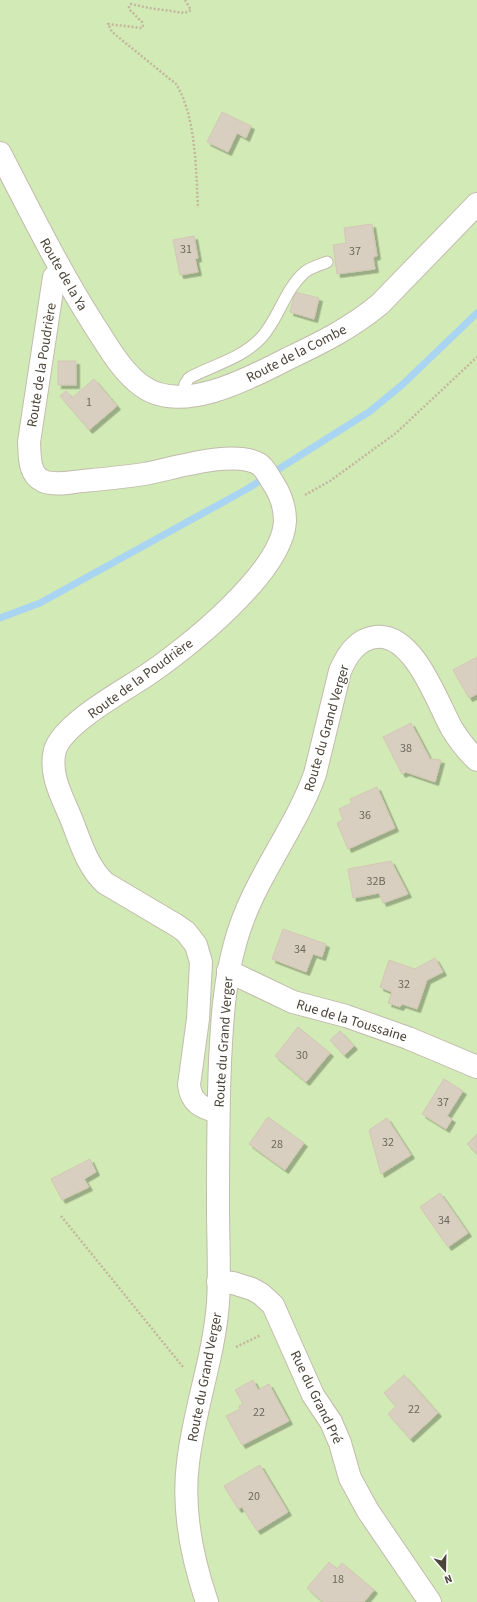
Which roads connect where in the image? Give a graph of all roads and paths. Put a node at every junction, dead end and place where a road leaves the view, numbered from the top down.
1 (185, 0) edge
2 (0, 153) edge
3 (477, 204) edge
4 (198, 208) dead end
5 (327, 262) dead end
6 (61, 271) junction
7 (477, 357) edge
8 (142, 386) joint
9 (183, 396) junction
10 (280, 496) junction
11 (477, 760) edge
12 (228, 971) junction
13 (477, 1067) edge
14 (218, 1112) junction
15 (61, 1216) dead end
16 (218, 1282) junction
17 (283, 1324) junction
18 (230, 1350) dead end
19 (205, 1382) junction
20 (207, 1602) edge
21 (430, 1602) edge

1 - 4 path
2 - 6 street, Route de la Ya
3 - 9 street, Route de la Combe
5 - 9 lane
6 - 8 street, Route de la Ya
6 - 10 street, Route de la Poudrière
7 - 10 path
8 - 9 street, Route de la Combe
10 - 14 street, Route de la Poudrière
11 - 12 street, Route du Grand Verger
12 - 13 street, Rue de la Toussaine
12 - 14 street, Route du Grand Verger
14 - 16 street, Route du Grand Verger
15 - 19 path
16 - 17 street, Rue du Grand Pré
16 - 19 street, Route du Grand Verger
17 - 18 path
17 - 21 street, Rue du Grand Pré
19 - 20 street, Route du Grand Verger

